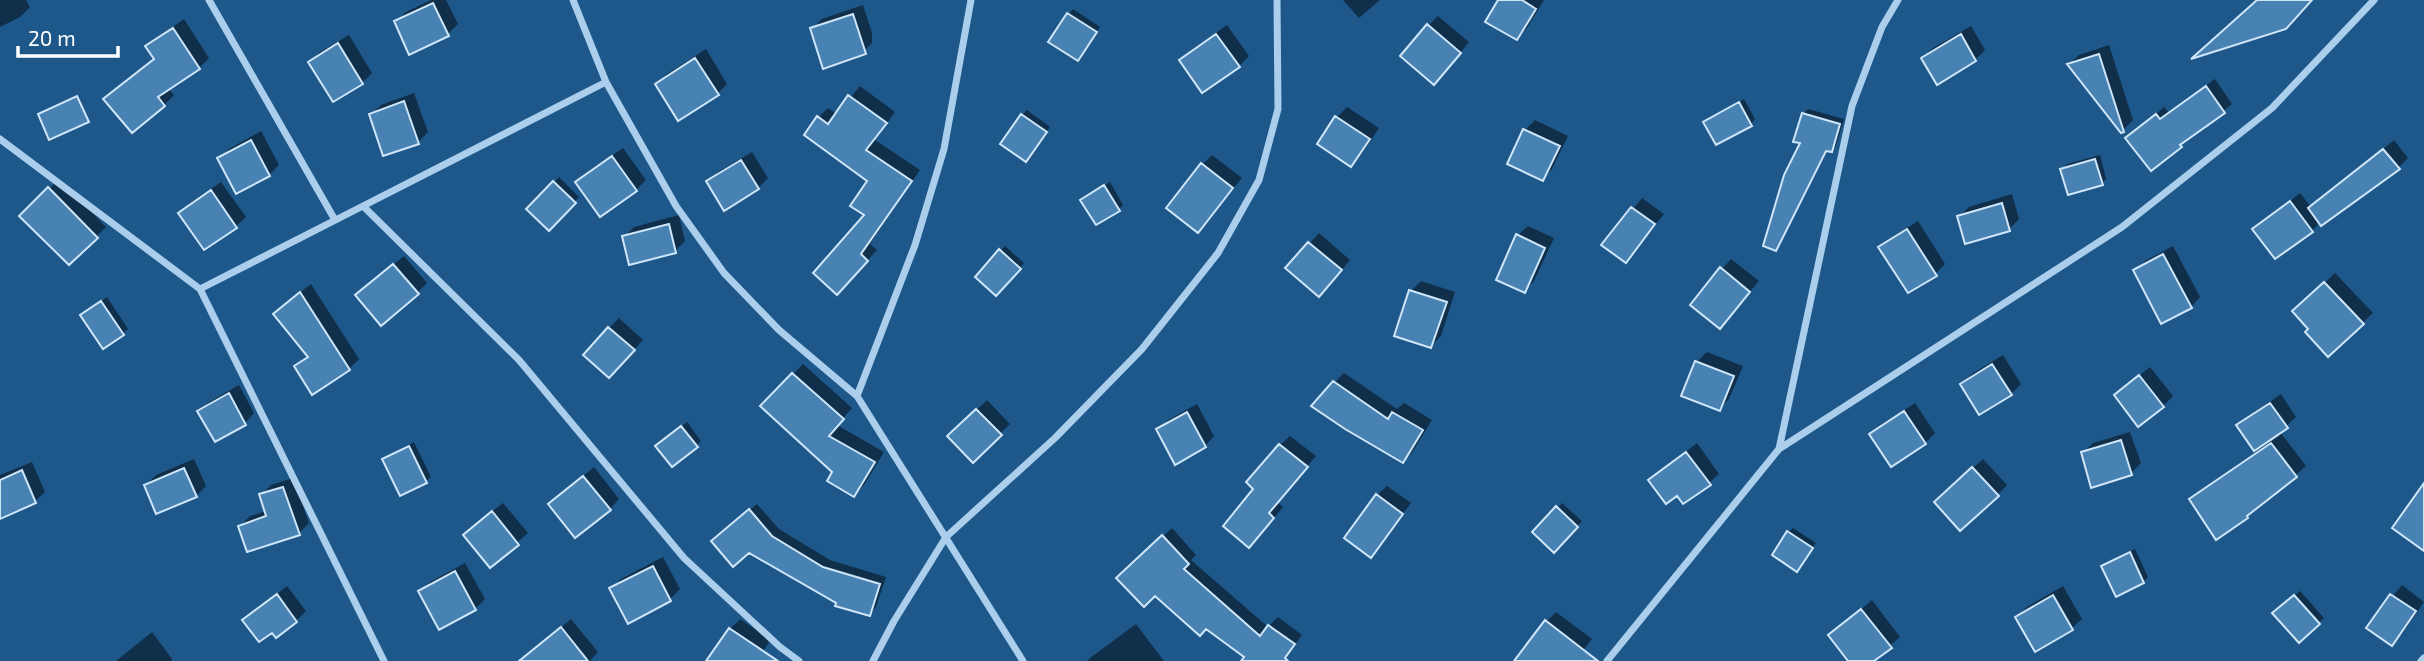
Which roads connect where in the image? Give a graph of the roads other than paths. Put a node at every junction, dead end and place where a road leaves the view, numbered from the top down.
1 (209, 0) edge
2 (573, 0) edge
3 (971, 0) edge
4 (1278, 0) edge
5 (1898, 0) edge
6 (2374, 0) edge
7 (606, 82) junction
8 (0, 139) edge
9 (363, 206) junction
10 (335, 220) junction
11 (200, 289) junction
12 (857, 396) junction
13 (1779, 449) junction
14 (946, 537) junction
15 (384, 661) edge
16 (799, 661) edge
17 (873, 661) edge
18 (1023, 661) edge
19 (1607, 661) edge

1 - 10 street
2 - 7 street
3 - 12 street
4 - 14 street
5 - 13 street
6 - 13 street
7 - 9 street
7 - 12 street
8 - 11 street
9 - 10 street
9 - 16 street
10 - 11 street
11 - 15 street
12 - 14 street
13 - 19 street
14 - 17 street
14 - 18 street

